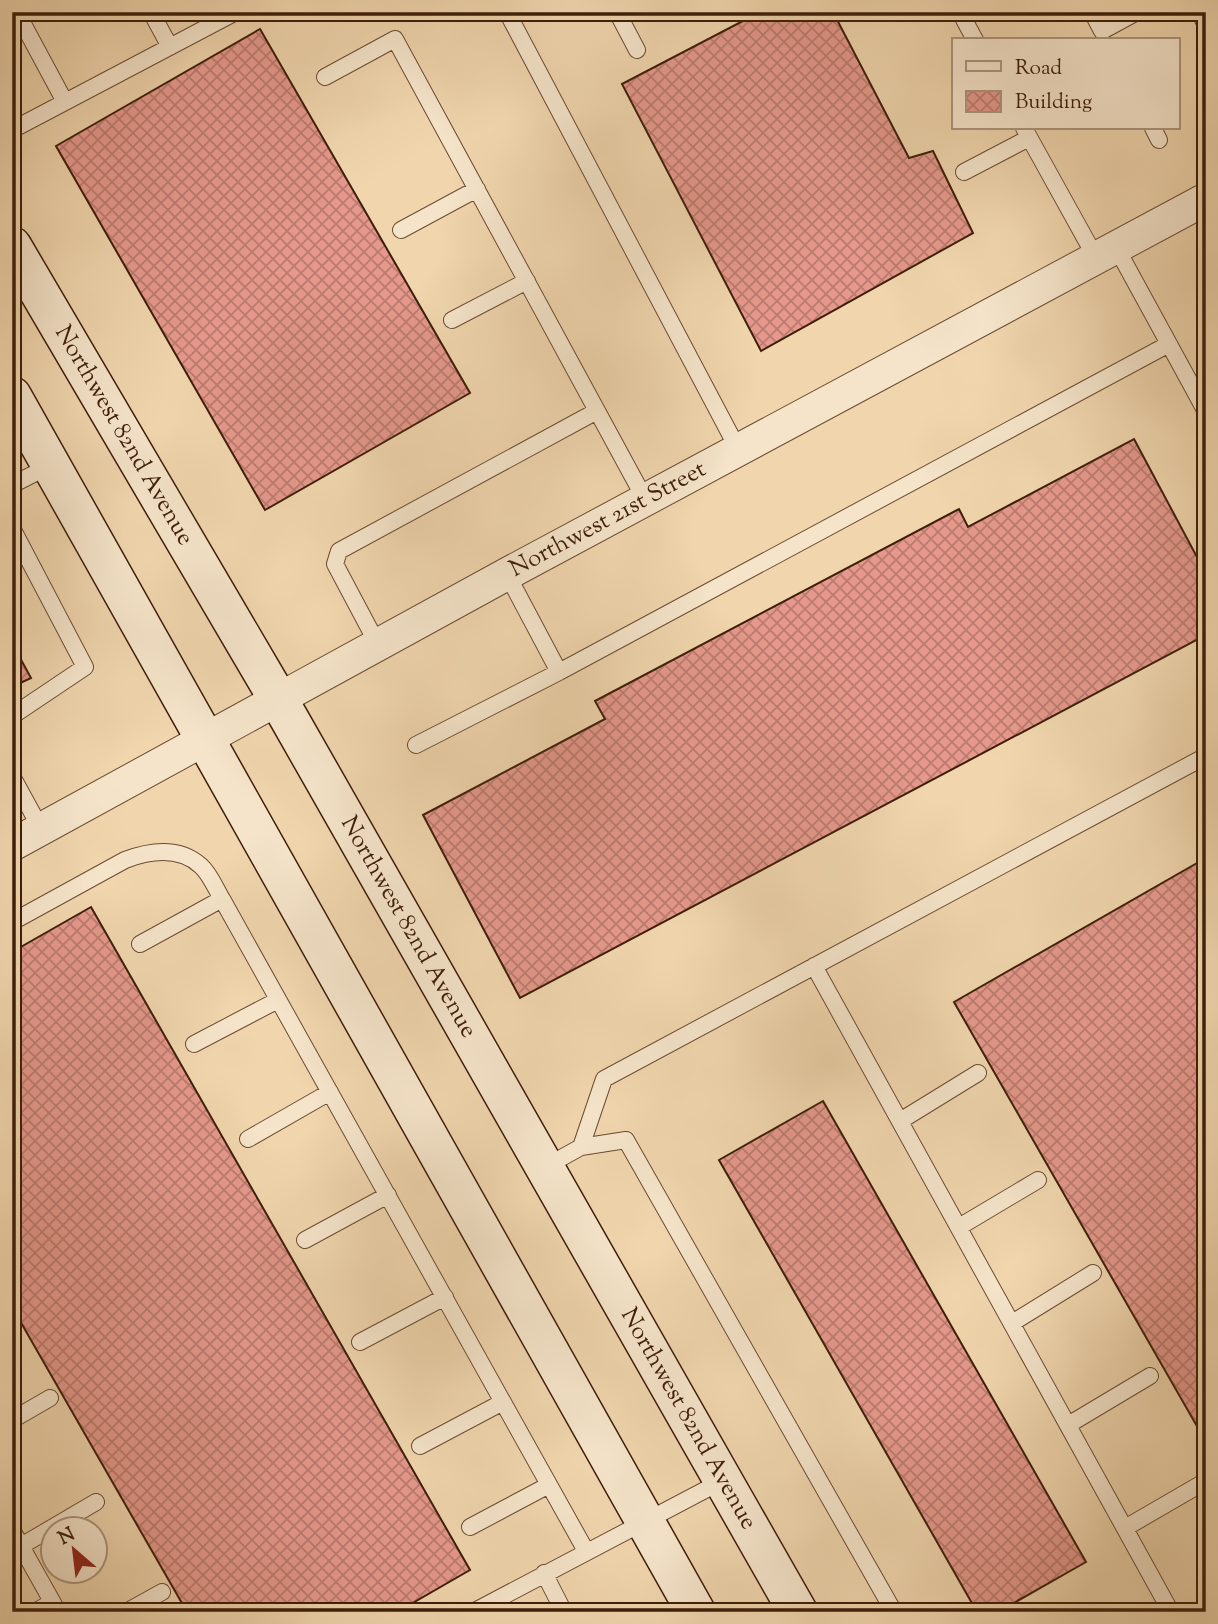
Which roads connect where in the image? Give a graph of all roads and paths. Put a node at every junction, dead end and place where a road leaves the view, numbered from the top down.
1 (151, 12) edge
2 (236, 12) edge
3 (507, 12) edge
4 (617, 12) edge
5 (960, 12) edge
6 (1092, 12) edge
7 (1136, 12) edge
8 (1199, 12) edge
9 (22, 22) dead end
10 (1206, 24) edge
11 (1105, 36) edge
12 (974, 38) edge
13 (170, 47) junction
14 (637, 50) dead end
15 (325, 77) dead end
16 (65, 102) junction
17 (12, 130) edge
18 (1026, 133) edge
19 (964, 172) dead end
20 (477, 189) junction
21 (1204, 205) edge
22 (401, 230) dead end
23 (12, 246) edge
24 (1106, 252) junction
25 (527, 281) junction
26 (452, 320) dead end
27 (1169, 344) junction
28 (12, 396) edge
29 (597, 411) junction
30 (1206, 412) edge
31 (739, 451) junction
32 (51, 465) junction
33 (12, 485) edge
34 (646, 501) junction
35 (12, 528) edge
36 (507, 574) junction
37 (378, 645) junction
38 (559, 672) junction
39 (278, 699) junction
40 (12, 721) edge
41 (204, 739) junction
42 (416, 745) dead end
43 (1206, 756) edge
44 (12, 776) edge
45 (41, 829) junction
46 (12, 845) edge
47 (222, 900) junction
48 (12, 922) edge
49 (140, 944) dead end
50 (814, 966) junction
51 (278, 1000) junction
52 (194, 1044) dead end
53 (978, 1073) dead end
54 (330, 1092) junction
55 (900, 1121) junction
56 (248, 1139) dead end
57 (581, 1147) junction
58 (545, 1168) junction
59 (1038, 1180) dead end
60 (388, 1195) junction
61 (959, 1227) junction
62 (305, 1240) dead end
63 (1093, 1273) dead end
64 (444, 1297) junction
65 (1012, 1323) junction
66 (360, 1342) dead end
67 (1150, 1376) dead end
68 (50, 1398) dead end
69 (503, 1402) junction
70 (12, 1420) edge
71 (1068, 1425) junction
72 (420, 1446) dead end
73 (724, 1480) junction
74 (1206, 1481) edge
75 (549, 1485) junction
76 (96, 1502) dead end
77 (644, 1521) junction
78 (470, 1527) dead end
79 (1125, 1528) junction
80 (12, 1530) edge
81 (21, 1546) junction
82 (586, 1551) junction
83 (544, 1573) junction
84 (162, 1592) dead end
85 (55, 1607) edge
86 (35, 1612) edge
87 (126, 1612) edge
88 (473, 1612) edge
89 (564, 1612) edge
90 (695, 1612) edge
91 (798, 1612) edge
92 (894, 1612) edge
93 (1171, 1612) edge

1 - 13 lane
2 - 13 lane
3 - 31 lane
4 - 14 lane
5 - 12 lane
6 - 11 lane
7 - 11 lane
8 - 10 lane
9 - 16 lane
13 - 16 lane
15 - 20 lane
16 - 17 lane
18 - 19 lane
18 - 24 lane
20 - 22 lane
20 - 25 lane
21 - 24 street, Northwest 21st Street
23 - 39 street, Northwest 82nd Avenue
24 - 27 lane
24 - 31 street, Northwest 21st Street
25 - 26 lane
25 - 29 lane
27 - 30 lane
27 - 38 lane
28 - 32 street
29 - 34 lane
29 - 37 lane
31 - 34 street, Northwest 21st Street
32 - 33 lane
32 - 41 street
34 - 36 street, Northwest 21st Street
35 - 40 lane
36 - 37 street, Northwest 21st Street
36 - 38 lane
37 - 39 street, Northwest 21st Street
38 - 42 lane
39 - 41 street, Northwest 21st Street
39 - 58 street, Northwest 82nd Avenue
41 - 45 street, Northwest 21st Street
41 - 77 street
43 - 50 lane
44 - 45 lane
45 - 46 street, Northwest 21st Street
47 - 48 lane
47 - 49 lane
47 - 51 lane
50 - 55 lane
50 - 57 lane
51 - 52 lane
51 - 54 lane
53 - 55 lane
54 - 56 lane
54 - 60 lane
55 - 61 lane
57 - 58 lane
57 - 92 lane
58 - 73 street, Northwest 82nd Avenue
59 - 61 lane
60 - 62 lane
60 - 64 lane
61 - 65 lane
63 - 65 lane
64 - 66 lane
64 - 69 lane
65 - 71 lane
67 - 71 lane
68 - 70 lane
69 - 72 lane
69 - 75 lane
71 - 79 lane
73 - 77 lane
73 - 91 street, Northwest 82nd Avenue
74 - 79 lane
75 - 78 lane
75 - 82 lane
76 - 81 lane
77 - 82 lane
77 - 90 street
79 - 93 lane
80 - 81 lane
81 - 85 lane
82 - 83 lane
83 - 88 lane
83 - 89 lane
84 - 87 lane
85 - 86 lane

